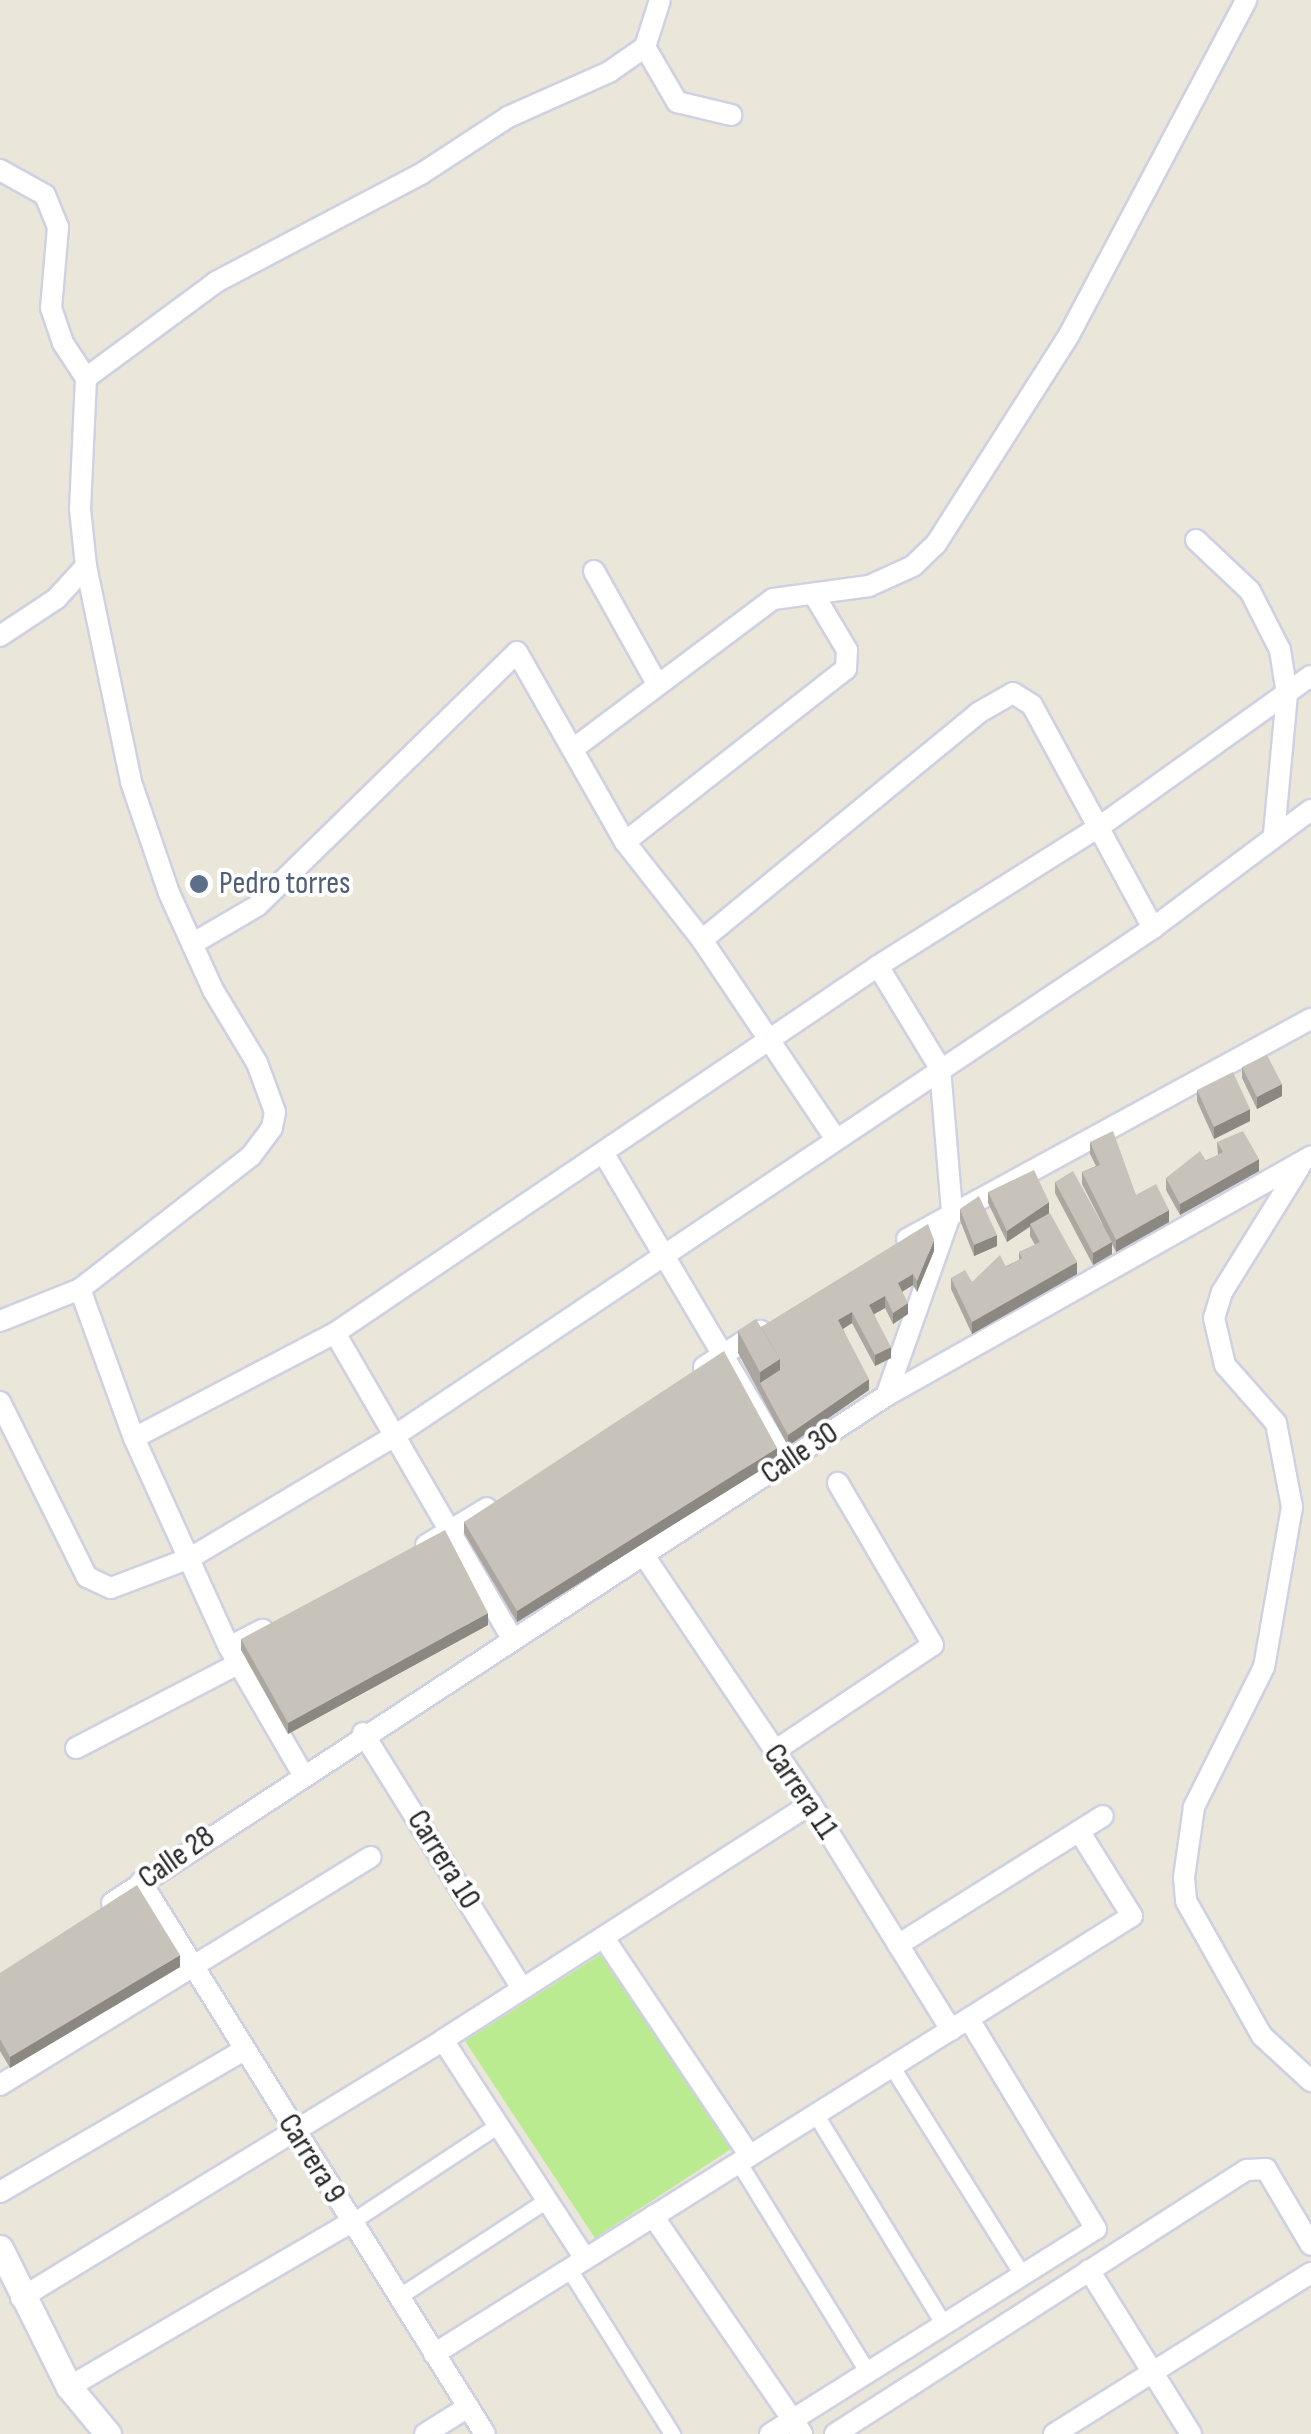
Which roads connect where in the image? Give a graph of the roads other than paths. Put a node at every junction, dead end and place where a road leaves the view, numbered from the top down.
1 (660, 0) edge
2 (1246, 0) edge
3 (646, 46) junction
4 (730, 115) dead end
5 (0, 170) edge
6 (86, 378) junction
7 (1196, 540) dead end
8 (86, 566) junction
9 (594, 571) dead end
10 (816, 598) junction
11 (0, 636) edge
12 (1311, 676) edge
13 (656, 682) junction
14 (1287, 694) junction
15 (573, 749) junction
16 (1311, 810) edge
17 (1099, 827) junction
18 (1274, 835) junction
19 (626, 842) junction
20 (1154, 928) junction
21 (702, 940) junction
22 (192, 944) junction
23 (878, 966) junction
24 (1311, 1019) edge
25 (769, 1038) junction
26 (940, 1068) junction
27 (835, 1138) junction
28 (604, 1154) junction
29 (1306, 1161) edge
30 (952, 1210) junction
31 (888, 1251) edge
32 (666, 1254) junction
33 (80, 1290) junction
34 (0, 1321) edge
35 (774, 1322) edge
36 (335, 1333) junction
37 (726, 1353) junction
38 (677, 1384) edge
39 (886, 1396) junction
40 (0, 1402) edge
41 (393, 1437) junction
42 (134, 1438) junction
43 (787, 1463) junction
44 (838, 1483) dead end
45 (500, 1500) edge
46 (451, 1532) junction
47 (645, 1557) junction
48 (190, 1558) junction
49 (400, 1558) edge
50 (280, 1620) edge
51 (513, 1640) junction
52 (233, 1656) junction
53 (363, 1732) junction
54 (76, 1748) dead end
55 (773, 1752) junction
56 (302, 1773) junction
57 (811, 1804) junction
58 (1104, 1816) dead end
59 (1080, 1831) junction
60 (370, 1856) dead end
61 (141, 1882) junction
62 (84, 1920) edge
63 (604, 1938) junction
64 (898, 1945) junction
65 (192, 1971) junction
66 (522, 1988) junction
67 (960, 2024) junction
68 (443, 2040) junction
69 (242, 2051) junction
70 (892, 2067) junction
71 (1311, 2081) edge
72 (0, 2085) edge
73 (816, 2114) junction
74 (498, 2125) junction
75 (294, 2133) junction
76 (744, 2159) junction
77 (0, 2192) edge
78 (547, 2200) junction
79 (653, 2216) junction
80 (351, 2222) junction
81 (1311, 2245) edge
82 (0, 2248) edge
83 (577, 2264) junction
84 (1089, 2270) junction
85 (1311, 2273) edge
86 (1022, 2276) junction
87 (398, 2297) junction
88 (21, 2298) junction
89 (944, 2325) junction
90 (434, 2354) junction
91 (1155, 2370) junction
92 (868, 2373) junction
93 (69, 2387) junction
94 (468, 2407) junction
95 (796, 2428) edge
96 (108, 2434) edge
97 (424, 2434) edge
98 (485, 2434) edge
99 (672, 2434) edge
100 (770, 2434) edge
101 (835, 2434) edge
102 (1054, 2434) edge
103 (1192, 2434) edge

1 - 3 street
2 - 10 street
3 - 4 street
3 - 6 street
5 - 6 street
6 - 8 street
7 - 14 street
8 - 11 street
8 - 22 street
9 - 13 street
10 - 13 street
10 - 19 street
12 - 14 street
13 - 15 street
14 - 17 street
14 - 18 street
15 - 19 street
15 - 22 street
16 - 18 street
17 - 20 street
17 - 21 street
17 - 23 street
18 - 20 street
19 - 21 street
20 - 26 street
21 - 25 street
22 - 33 street
23 - 25 street
23 - 26 street
24 - 30 street
25 - 27 street
25 - 28 street
26 - 27 street
26 - 30 street
27 - 32 street
28 - 32 street
28 - 36 street
29 - 39 street, Calle 30
29 - 71 street
30 - 31 street
30 - 39 street
32 - 37 street
32 - 41 street
33 - 34 street
33 - 42 street
35 - 37 street
36 - 41 street
36 - 42 street
37 - 38 street
37 - 43 street
39 - 43 street, Calle 30
40 - 48 street
41 - 46 street
41 - 48 street
42 - 48 street
43 - 47 street, Calle 30
44 - 55 street
45 - 46 street
46 - 49 street
46 - 51 street
47 - 51 street, Calle 30
47 - 55 street, Carrera 11
48 - 52 street
50 - 52 street
51 - 53 street, Calle 30
52 - 54 street
52 - 56 street
53 - 56 street, Calle 30
53 - 66 street, Carrera 10
55 - 57 street, Carrera 11
56 - 61 street, Calle 28
57 - 63 street
57 - 64 street, Carrera 11
58 - 59 street
59 - 64 street
59 - 67 street
60 - 65 street
61 - 62 street, Calle 28
61 - 65 street, Carrera 9
63 - 66 street
63 - 76 street
64 - 67 street, Carrera 11
65 - 69 street, Carrera 9
65 - 72 street
66 - 68 street
67 - 70 street
67 - 86 street, Carrera 11
68 - 74 street
68 - 75 street
69 - 75 street, Carrera 9
69 - 77 street
70 - 73 street
70 - 86 street
73 - 76 street
73 - 89 street
74 - 78 street
74 - 80 street
75 - 80 street, Carrera 9
75 - 88 street
76 - 79 street
76 - 92 street
78 - 83 street
78 - 87 street
79 - 83 street
79 - 95 street
80 - 87 street, Carrera 9
80 - 93 street
81 - 84 street
82 - 88 street
83 - 90 street
83 - 99 street
84 - 91 street
84 - 101 street
85 - 91 street
86 - 89 street
87 - 90 street, Carrera 9
88 - 93 street
89 - 92 street
90 - 94 street, Carrera 9
91 - 102 street
91 - 103 street
92 - 95 street
93 - 96 street
94 - 97 street
94 - 98 street, Carrera 9
95 - 100 street

